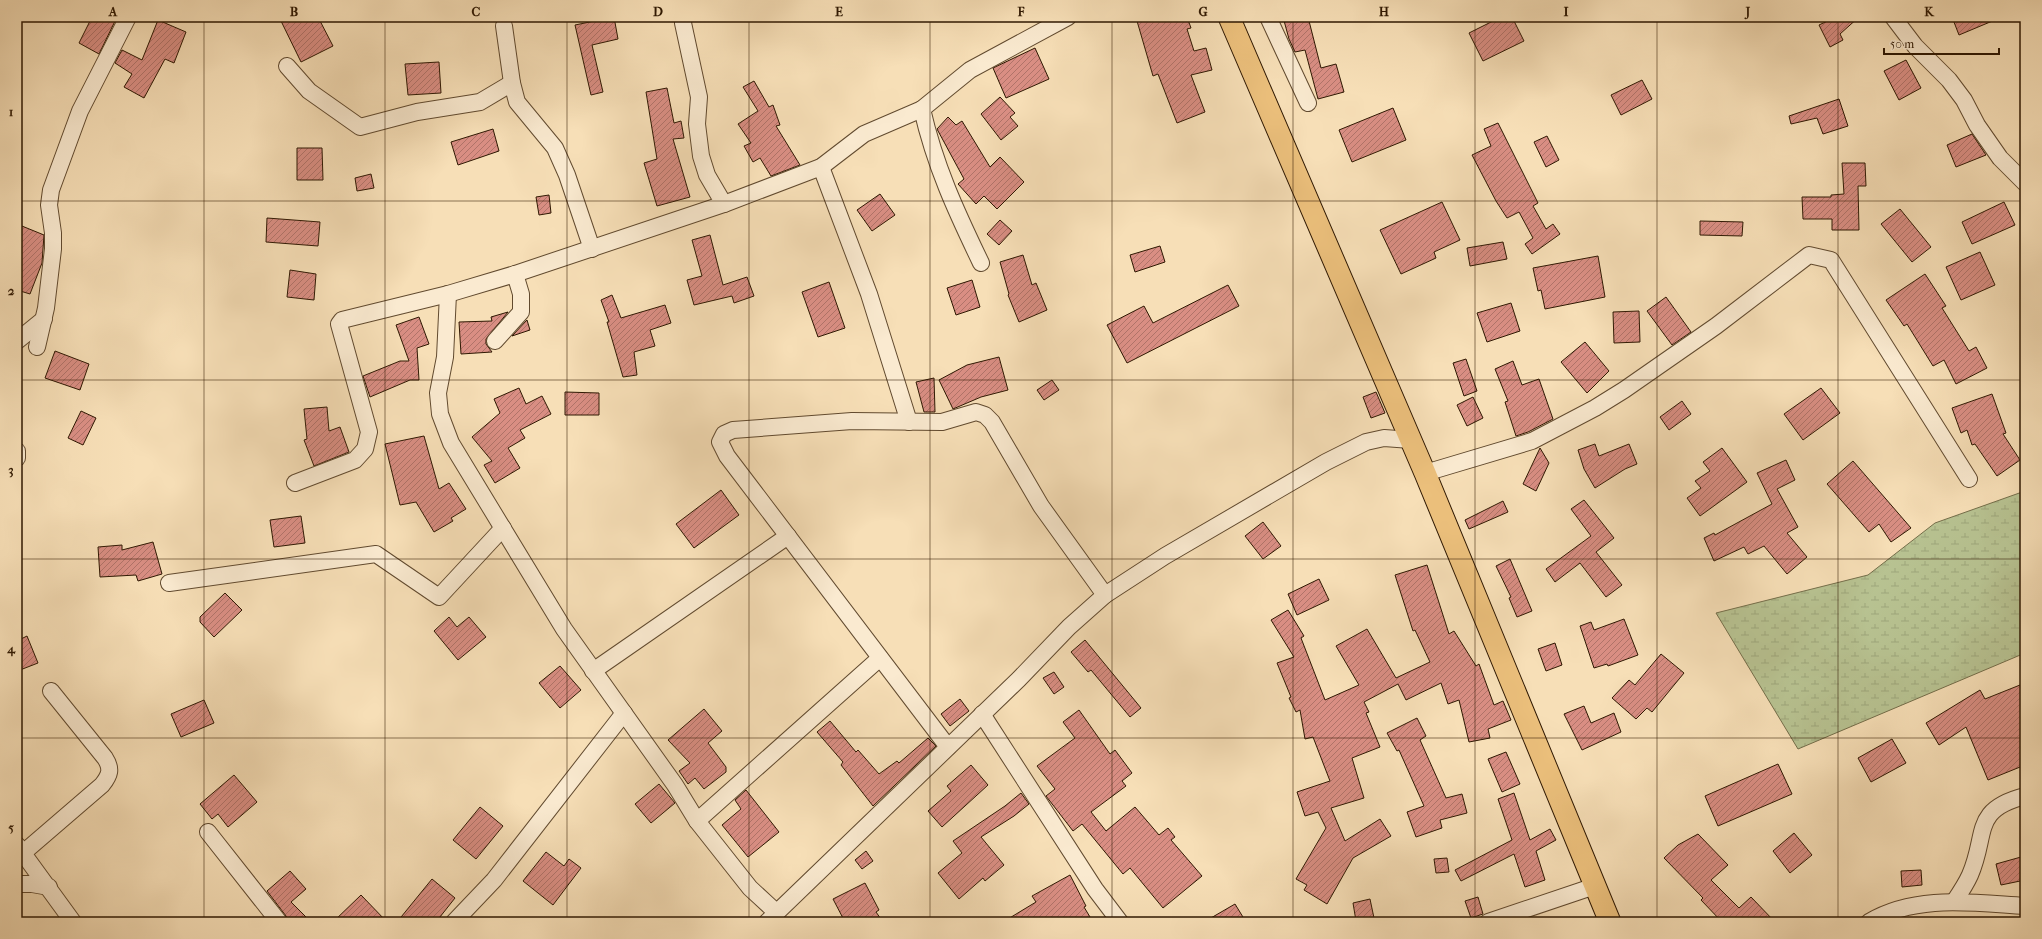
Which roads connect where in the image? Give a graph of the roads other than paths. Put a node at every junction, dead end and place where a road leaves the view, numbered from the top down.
1 (128, 17) edge
2 (684, 17) edge
3 (1068, 17) edge
4 (1228, 17) edge
5 (1268, 17) edge
6 (1893, 17) edge
7 (504, 26) dead end
8 (287, 66) dead end
9 (512, 83) junction
10 (1308, 103) dead end
11 (922, 109) junction
12 (821, 167) junction
13 (2025, 183) edge
14 (724, 204) junction
15 (592, 249) junction
16 (981, 262) dead end
17 (515, 274) junction
18 (448, 294) junction
19 (44, 319) junction
20 (17, 341) edge
21 (495, 341) dead end
22 (37, 347) dead end
23 (909, 422) junction
24 (1411, 440) junction
25 (17, 451) edge
26 (17, 458) edge
27 (1425, 474) junction
28 (1969, 479) dead end
29 (295, 483) dead end
30 (503, 528) junction
31 (788, 536) junction
32 (169, 583) dead end
33 (1105, 595) junction
34 (880, 658) junction
35 (593, 671) junction
36 (51, 691) dead end
37 (624, 713) junction
38 (982, 714) junction
39 (948, 747) junction
40 (2025, 796) edge
41 (697, 821) junction
42 (208, 832) dead end
43 (20, 849) edge
44 (17, 884) edge
45 (1595, 886) junction
46 (49, 887) junction
47 (1954, 902) junction
48 (2025, 906) edge
49 (771, 917) edge
50 (73, 922) edge
51 (279, 922) edge
52 (454, 922) edge
53 (1120, 922) edge
54 (1488, 922) edge
55 (1610, 922) edge
56 (1869, 922) edge

1 - 19 street
2 - 14 street
3 - 11 street
4 - 24 main road
5 - 10 street
6 - 13 street
7 - 9 street
8 - 9 street
9 - 15 street
11 - 12 street
11 - 16 street
12 - 14 street
12 - 23 street
14 - 15 street
15 - 17 street
17 - 18 street
17 - 21 street
18 - 29 street
18 - 30 street
19 - 20 street
19 - 22 street
23 - 31 street
23 - 33 street
24 - 27 main road
24 - 33 street
25 - 26 street
27 - 28 street
27 - 45 main road
30 - 32 street
30 - 35 street
31 - 34 street
31 - 35 street
33 - 38 street
34 - 39 street
34 - 41 street
35 - 37 street
36 - 43 street
37 - 41 street
37 - 52 street
38 - 39 street
38 - 53 street
39 - 49 street
40 - 47 street
41 - 49 street
42 - 51 street
43 - 46 street
44 - 46 street
45 - 54 street
45 - 55 main road
46 - 50 street
47 - 48 street
47 - 56 street

